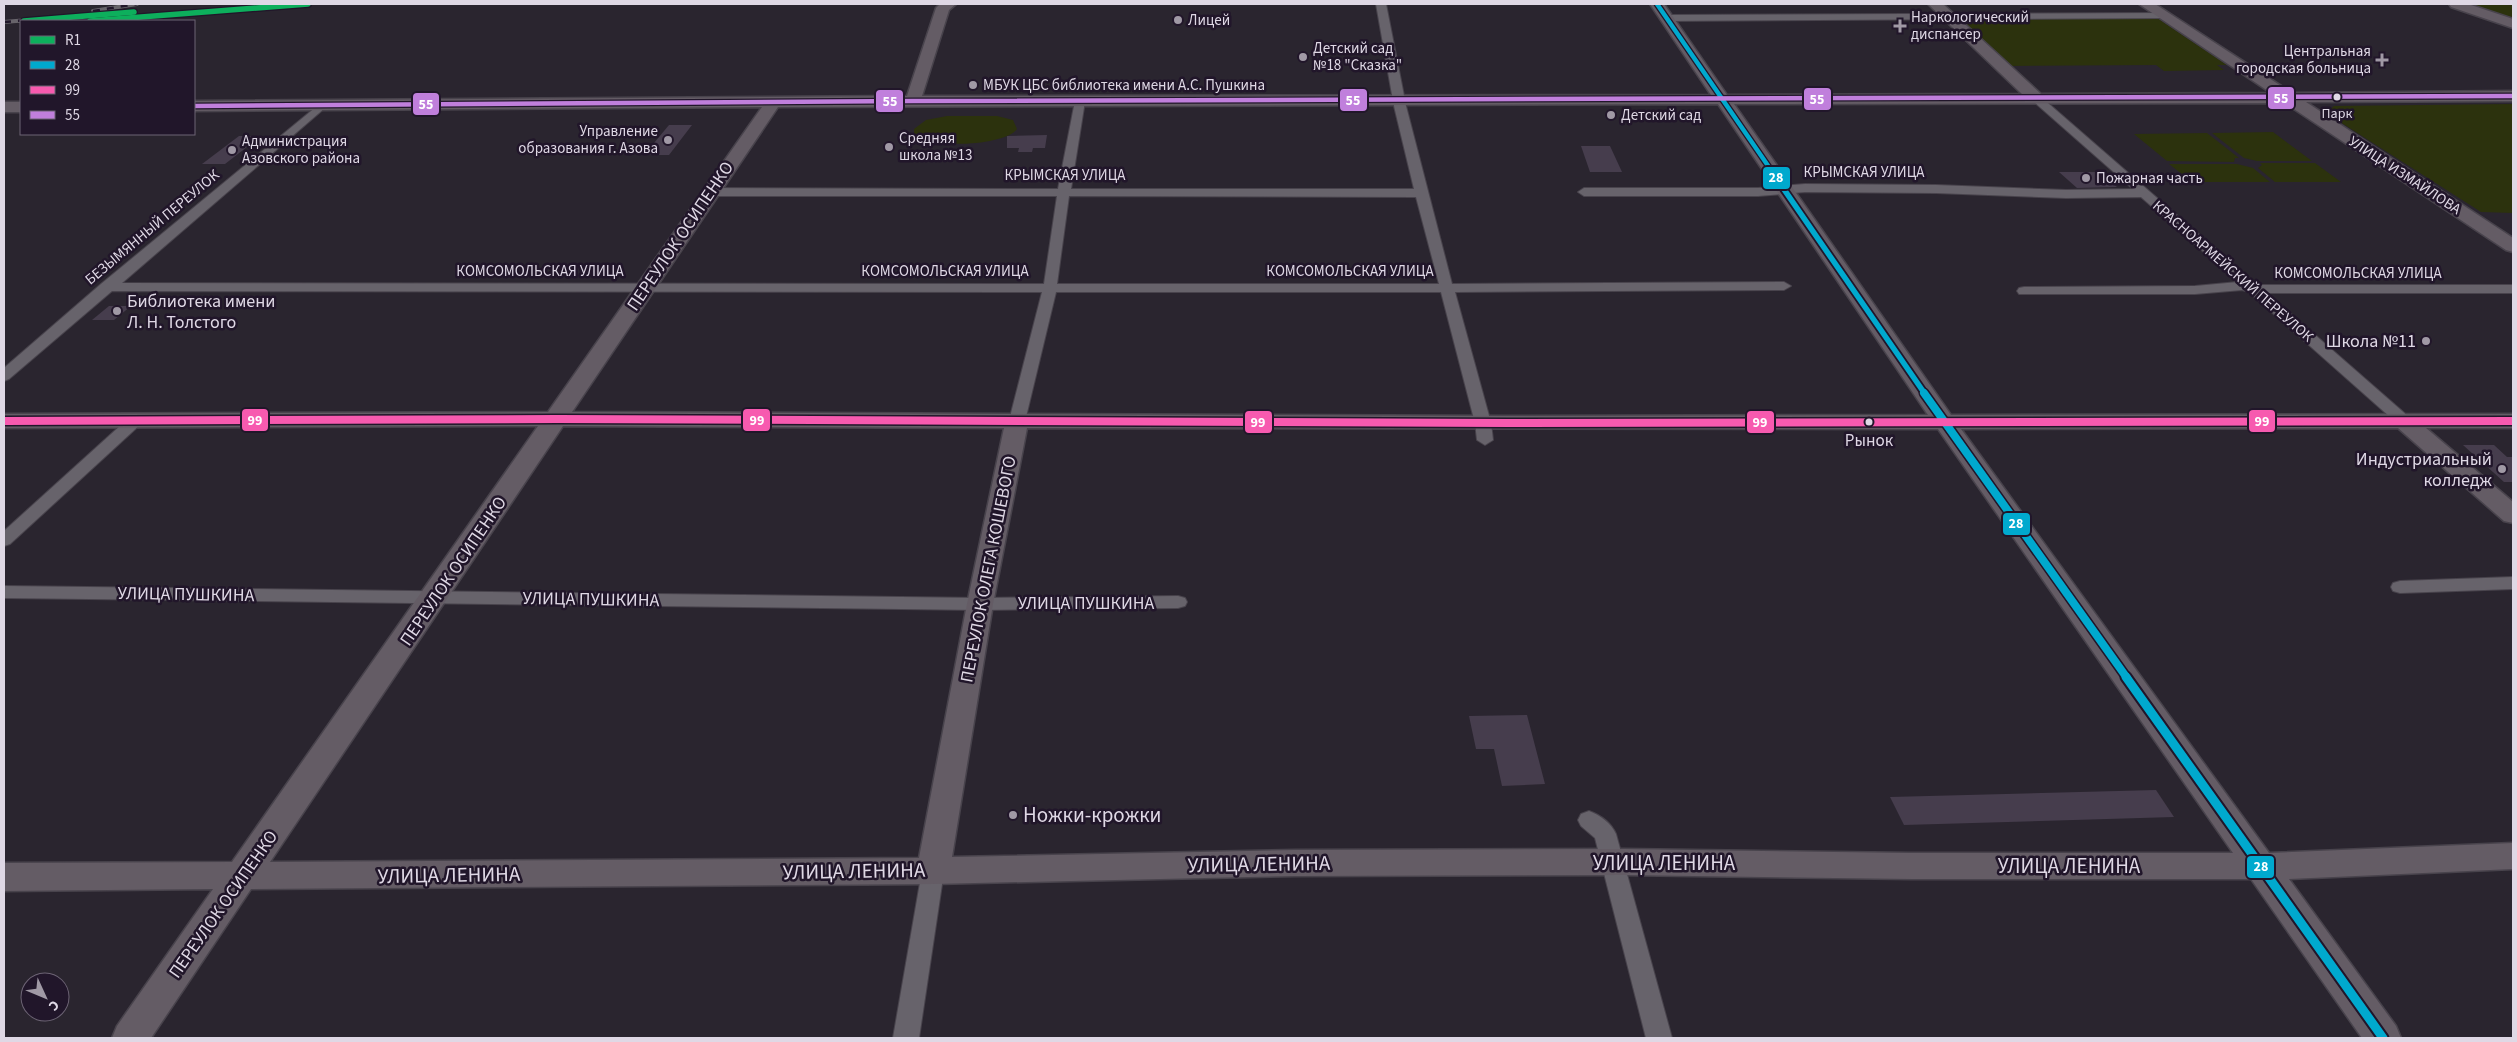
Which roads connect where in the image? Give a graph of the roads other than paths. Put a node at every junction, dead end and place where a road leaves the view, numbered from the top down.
1 (949, 4) edge
2 (1381, 4) edge
3 (1934, 4) edge
4 (2146, 4) edge
5 (2456, 4) edge
6 (1662, 11) edge
7 (2165, 16) junction
8 (1949, 17) junction
9 (2513, 24) edge
10 (2513, 96) edge
11 (2288, 98) junction
12 (1722, 99) junction
13 (2037, 99) junction
14 (1400, 100) junction
15 (912, 101) junction
16 (1080, 101) junction
17 (773, 102) junction
18 (322, 105) junction
19 (195, 106) edge
20 (4, 107) edge
21 (20, 107) edge
22 (1784, 189) junction
23 (1064, 190) junction
24 (710, 192) junction
25 (1421, 192) junction
26 (1584, 192) dead end
27 (2144, 193) junction
28 (2513, 246) edge
29 (1784, 286) dead end
30 (106, 287) junction
31 (1050, 287) junction
32 (645, 288) junction
33 (1445, 288) junction
34 (2253, 289) junction
35 (2513, 289) edge
36 (2024, 291) dead end
37 (4, 376) edge
38 (137, 419) junction
39 (557, 419) junction
40 (4, 421) edge
41 (1017, 421) junction
42 (1944, 421) junction
43 (2404, 421) junction
44 (2513, 421) edge
45 (1484, 431) junction
46 (2513, 515) edge
47 (4, 540) edge
48 (2513, 583) edge
49 (2400, 587) dead end
50 (4, 592) edge
51 (434, 598) junction
52 (1178, 602) dead end
53 (980, 604) junction
54 (1589, 820) dead end
55 (2513, 856) edge
56 (1613, 862) junction
57 (2261, 866) junction
58 (933, 871) junction
59 (4, 877) edge
60 (242, 877) junction
61 (130, 1038) edge
62 (906, 1038) edge
63 (1659, 1038) edge
64 (2383, 1038) edge

1 - 15 street
2 - 14 street
3 - 8 street, КРАСНОАРМЕЙСКИЙ ПЕРЕУЛОК
4 - 7 street, УЛИЦА ИЗМАЙЛОВА
5 - 9 street
6 - 8 street
6 - 12 street
7 - 8 street
7 - 11 street, УЛИЦА ИЗМАЙЛОВА
8 - 13 street, КРАСНОАРМЕЙСКИЙ ПЕРЕУЛОК
10 - 11 street
11 - 13 street
11 - 28 street, УЛИЦА ИЗМАЙЛОВА
12 - 13 street
12 - 14 street
12 - 22 street
13 - 27 street, КРАСНОАРМЕЙСКИЙ ПЕРЕУЛОК
14 - 16 street
14 - 25 street
15 - 16 street
15 - 17 street
16 - 23 street, ПЕРЕУЛОК ОЛЕГА КОШЕВОГО
17 - 18 street
17 - 24 street, ПЕРЕУЛОК ОСИПЕНКО
18 - 19 street
18 - 30 street, БЕЗЫМЯННЫЙ ПЕРЕУЛОК
20 - 21 street
22 - 26 street, КРЫМСКАЯ УЛИЦА
22 - 27 street, КРЫМСКАЯ УЛИЦА
22 - 42 street
23 - 24 street, КРЫМСКАЯ УЛИЦА
23 - 25 street, КРЫМСКАЯ УЛИЦА
23 - 31 street, ПЕРЕУЛОК ОЛЕГА КОШЕВОГО
24 - 32 street, ПЕРЕУЛОК ОСИПЕНКО
25 - 33 street
27 - 34 street, КРАСНОАРМЕЙСКИЙ ПЕРЕУЛОК
29 - 33 street, КОМСОМОЛЬСКАЯ УЛИЦА
30 - 32 street, КОМСОМОЛЬСКАЯ УЛИЦА
30 - 37 street, БЕЗЫМЯННЫЙ ПЕРЕУЛОК
31 - 32 street, КОМСОМОЛЬСКАЯ УЛИЦА
31 - 33 street, КОМСОМОЛЬСКАЯ УЛИЦА
31 - 41 street, ПЕРЕУЛОК ОЛЕГА КОШЕВОГО
32 - 39 street, ПЕРЕУЛОК ОСИПЕНКО
33 - 45 street
34 - 35 street, КОМСОМОЛЬСКАЯ УЛИЦА
34 - 36 street, КОМСОМОЛЬСКАЯ УЛИЦА
34 - 43 street, КРАСНОАРМЕЙСКИЙ ПЕРЕУЛОК
38 - 39 street
38 - 40 street
38 - 47 street
39 - 41 street
39 - 51 street, ПЕРЕУЛОК ОСИПЕНКО
41 - 45 street
41 - 53 street, ПЕРЕУЛОК ОЛЕГА КОШЕВОГО
42 - 43 street
42 - 45 street
42 - 57 street
43 - 44 street
43 - 46 street, КРАСНОАРМЕЙСКИЙ ПЕРЕУЛОК
48 - 49 street
50 - 51 street, УЛИЦА ПУШКИНА
51 - 53 street, УЛИЦА ПУШКИНА
51 - 60 street, ПЕРЕУЛОК ОСИПЕНКО
52 - 53 street, УЛИЦА ПУШКИНА
53 - 58 street, ПЕРЕУЛОК ОЛЕГА КОШЕВОГО
54 - 56 street
55 - 57 street, УЛИЦА ЛЕНИНА
56 - 57 street, УЛИЦА ЛЕНИНА
56 - 58 street, УЛИЦА ЛЕНИНА
56 - 63 street
57 - 64 street
58 - 60 street, УЛИЦА ЛЕНИНА
58 - 62 street, ПЕРЕУЛОК ОЛЕГА КОШЕВОГО
59 - 60 street, УЛИЦА ЛЕНИНА
60 - 61 street, ПЕРЕУЛОК ОСИПЕНКО

